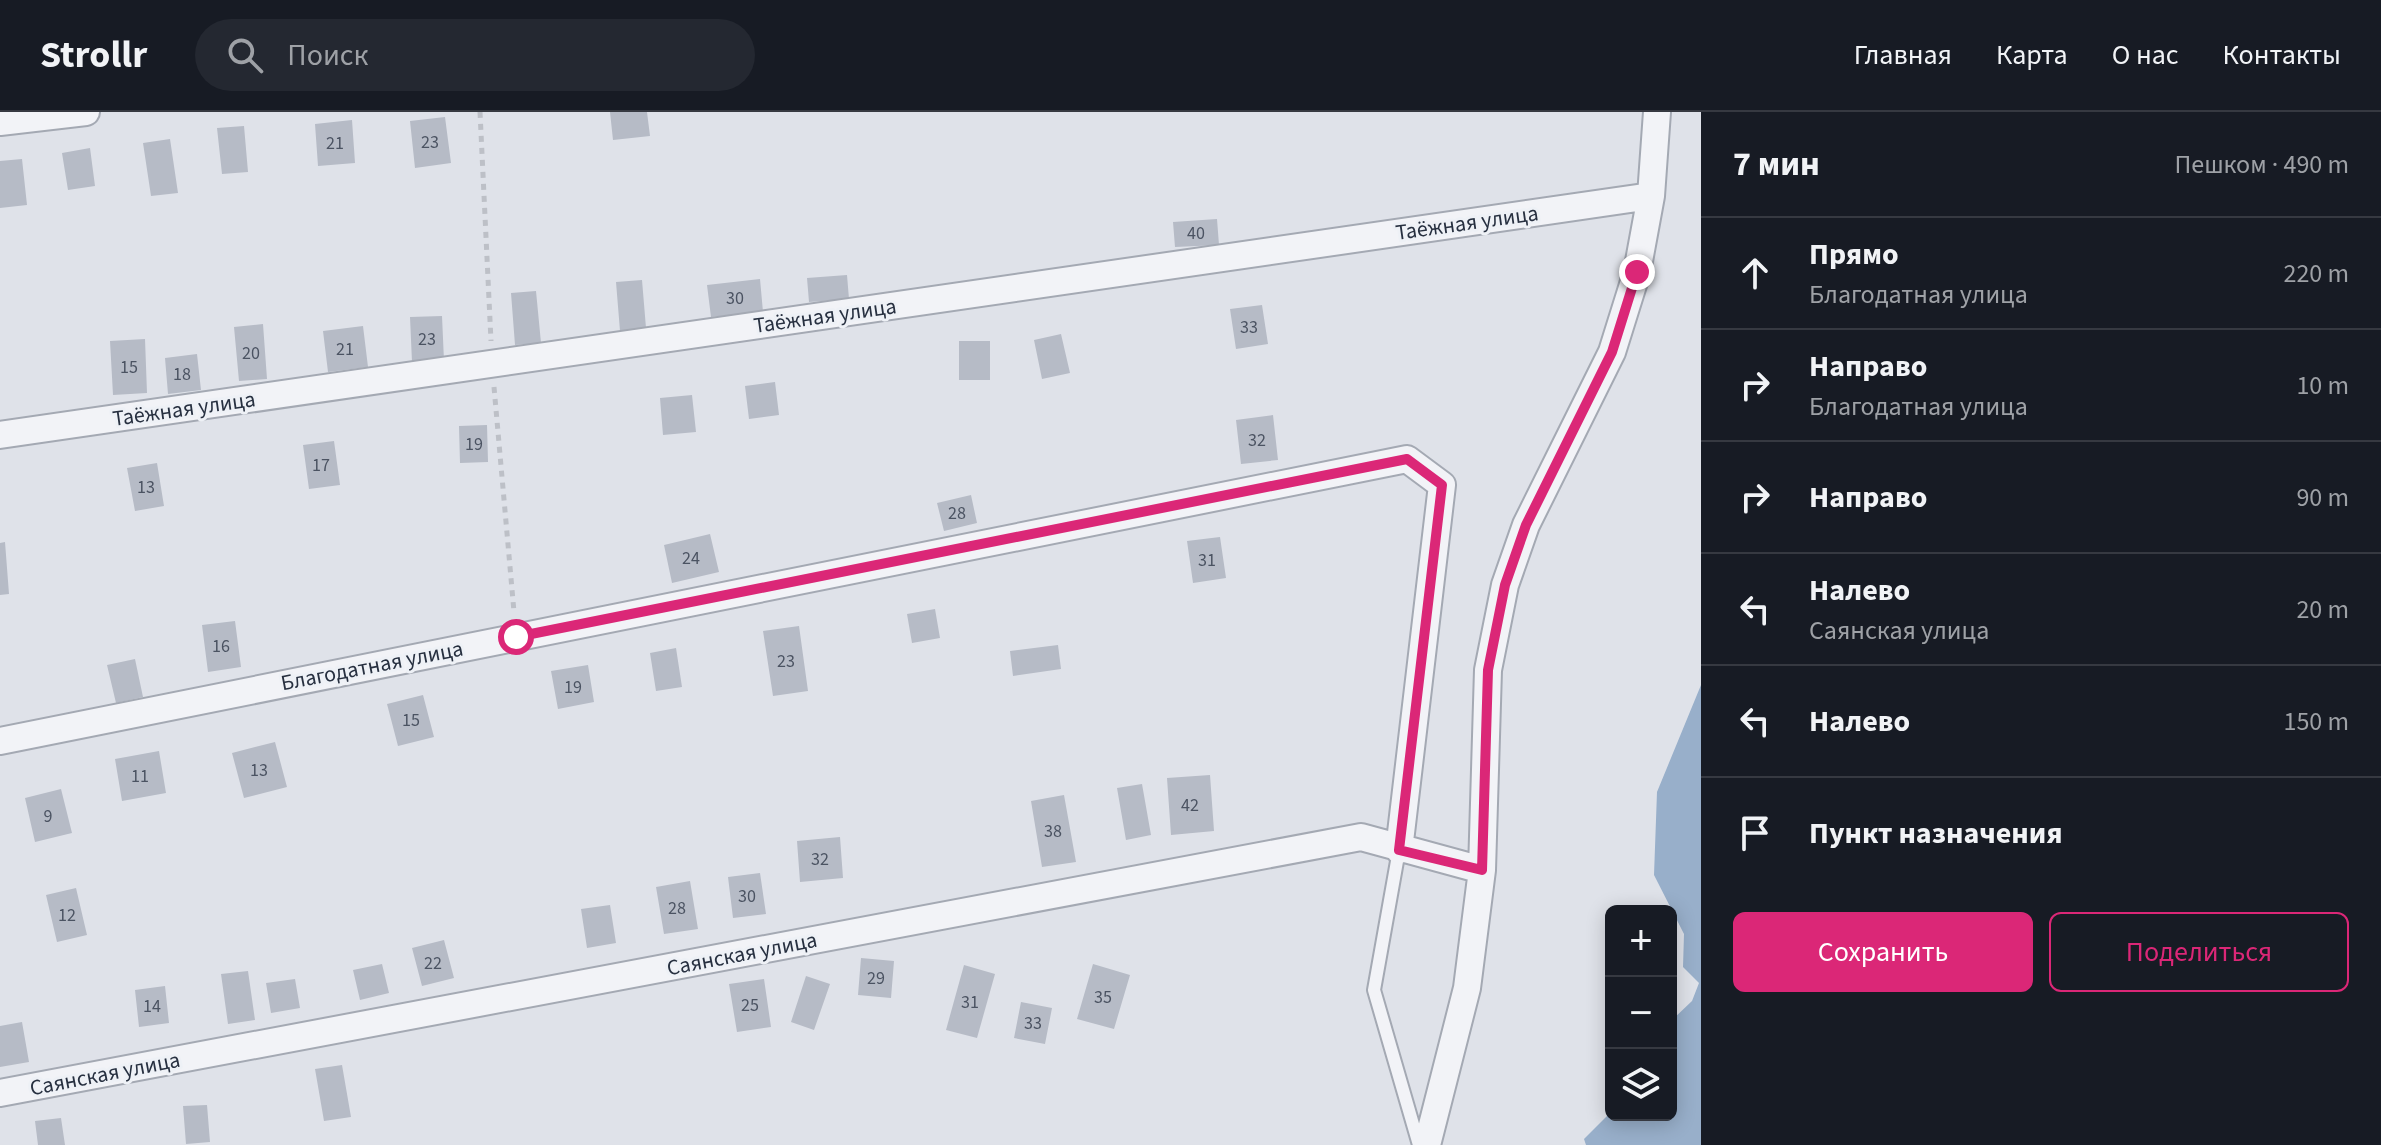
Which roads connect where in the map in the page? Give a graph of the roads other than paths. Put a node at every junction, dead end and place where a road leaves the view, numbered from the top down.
1 (86, 112) edge
2 (1657, 112) edge
3 (0, 122) edge
4 (1651, 196) junction
5 (0, 435) edge
6 (0, 741) edge
7 (1399, 850) junction
8 (1482, 870) junction
9 (0, 1093) edge
10 (1419, 1145) edge
11 (1427, 1145) edge

1 - 3 street
2 - 4 street
4 - 5 street, Таёжная улица
4 - 8 street
6 - 7 street, Благодатная улица
7 - 8 street, Саянская улица
7 - 9 street, Саянская улица
7 - 10 lane
8 - 11 street

